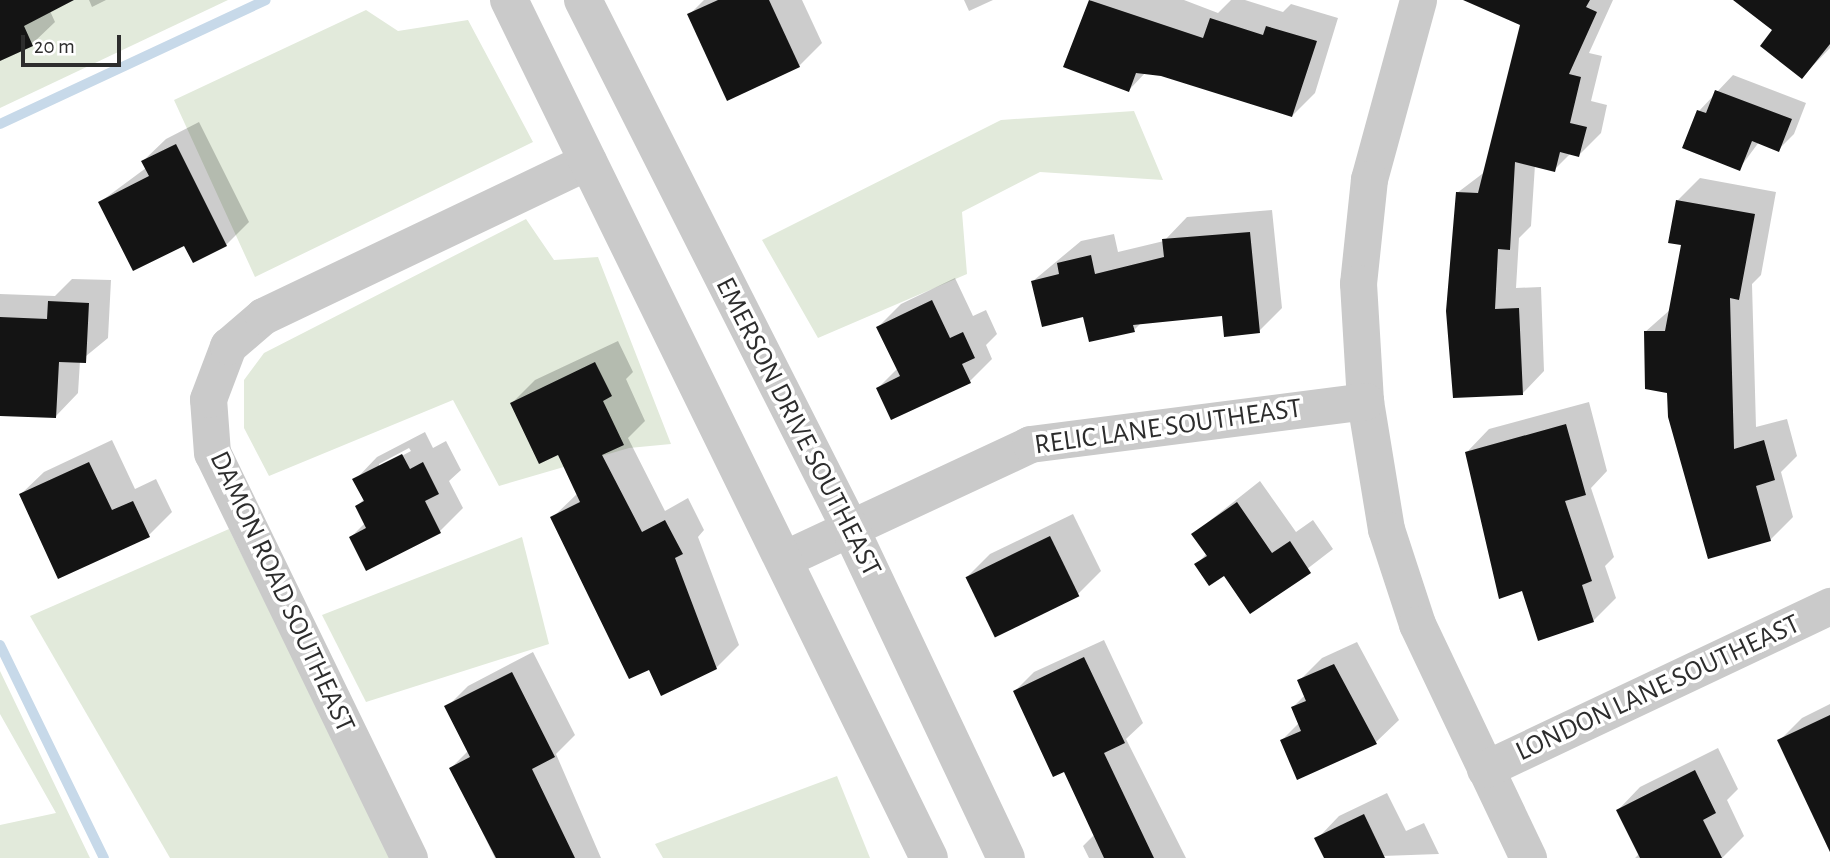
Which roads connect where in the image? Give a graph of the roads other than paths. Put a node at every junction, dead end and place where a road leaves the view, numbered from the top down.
1 (509, 0) edge
2 (583, 0) edge
3 (1417, 0) edge
4 (588, 161) junction
5 (1365, 401) junction
6 (849, 526) junction
7 (786, 558) junction
8 (1830, 606) edge
9 (1485, 769) junction
10 (409, 858) edge
11 (929, 858) edge
12 (1006, 858) edge
13 (1528, 858) edge

1 - 4 street
2 - 6 street, EMERSON DRIVE SOUTHEAST
3 - 5 street
4 - 7 street
4 - 10 street, DAMON ROAD SOUTHEAST
5 - 6 street, RELIC LANE SOUTHEAST
5 - 9 street
6 - 7 street, RELIC LANE SOUTHEAST
6 - 12 street, EMERSON DRIVE SOUTHEAST
7 - 11 street
8 - 9 street, LONDON LANE SOUTHEAST
9 - 13 street

